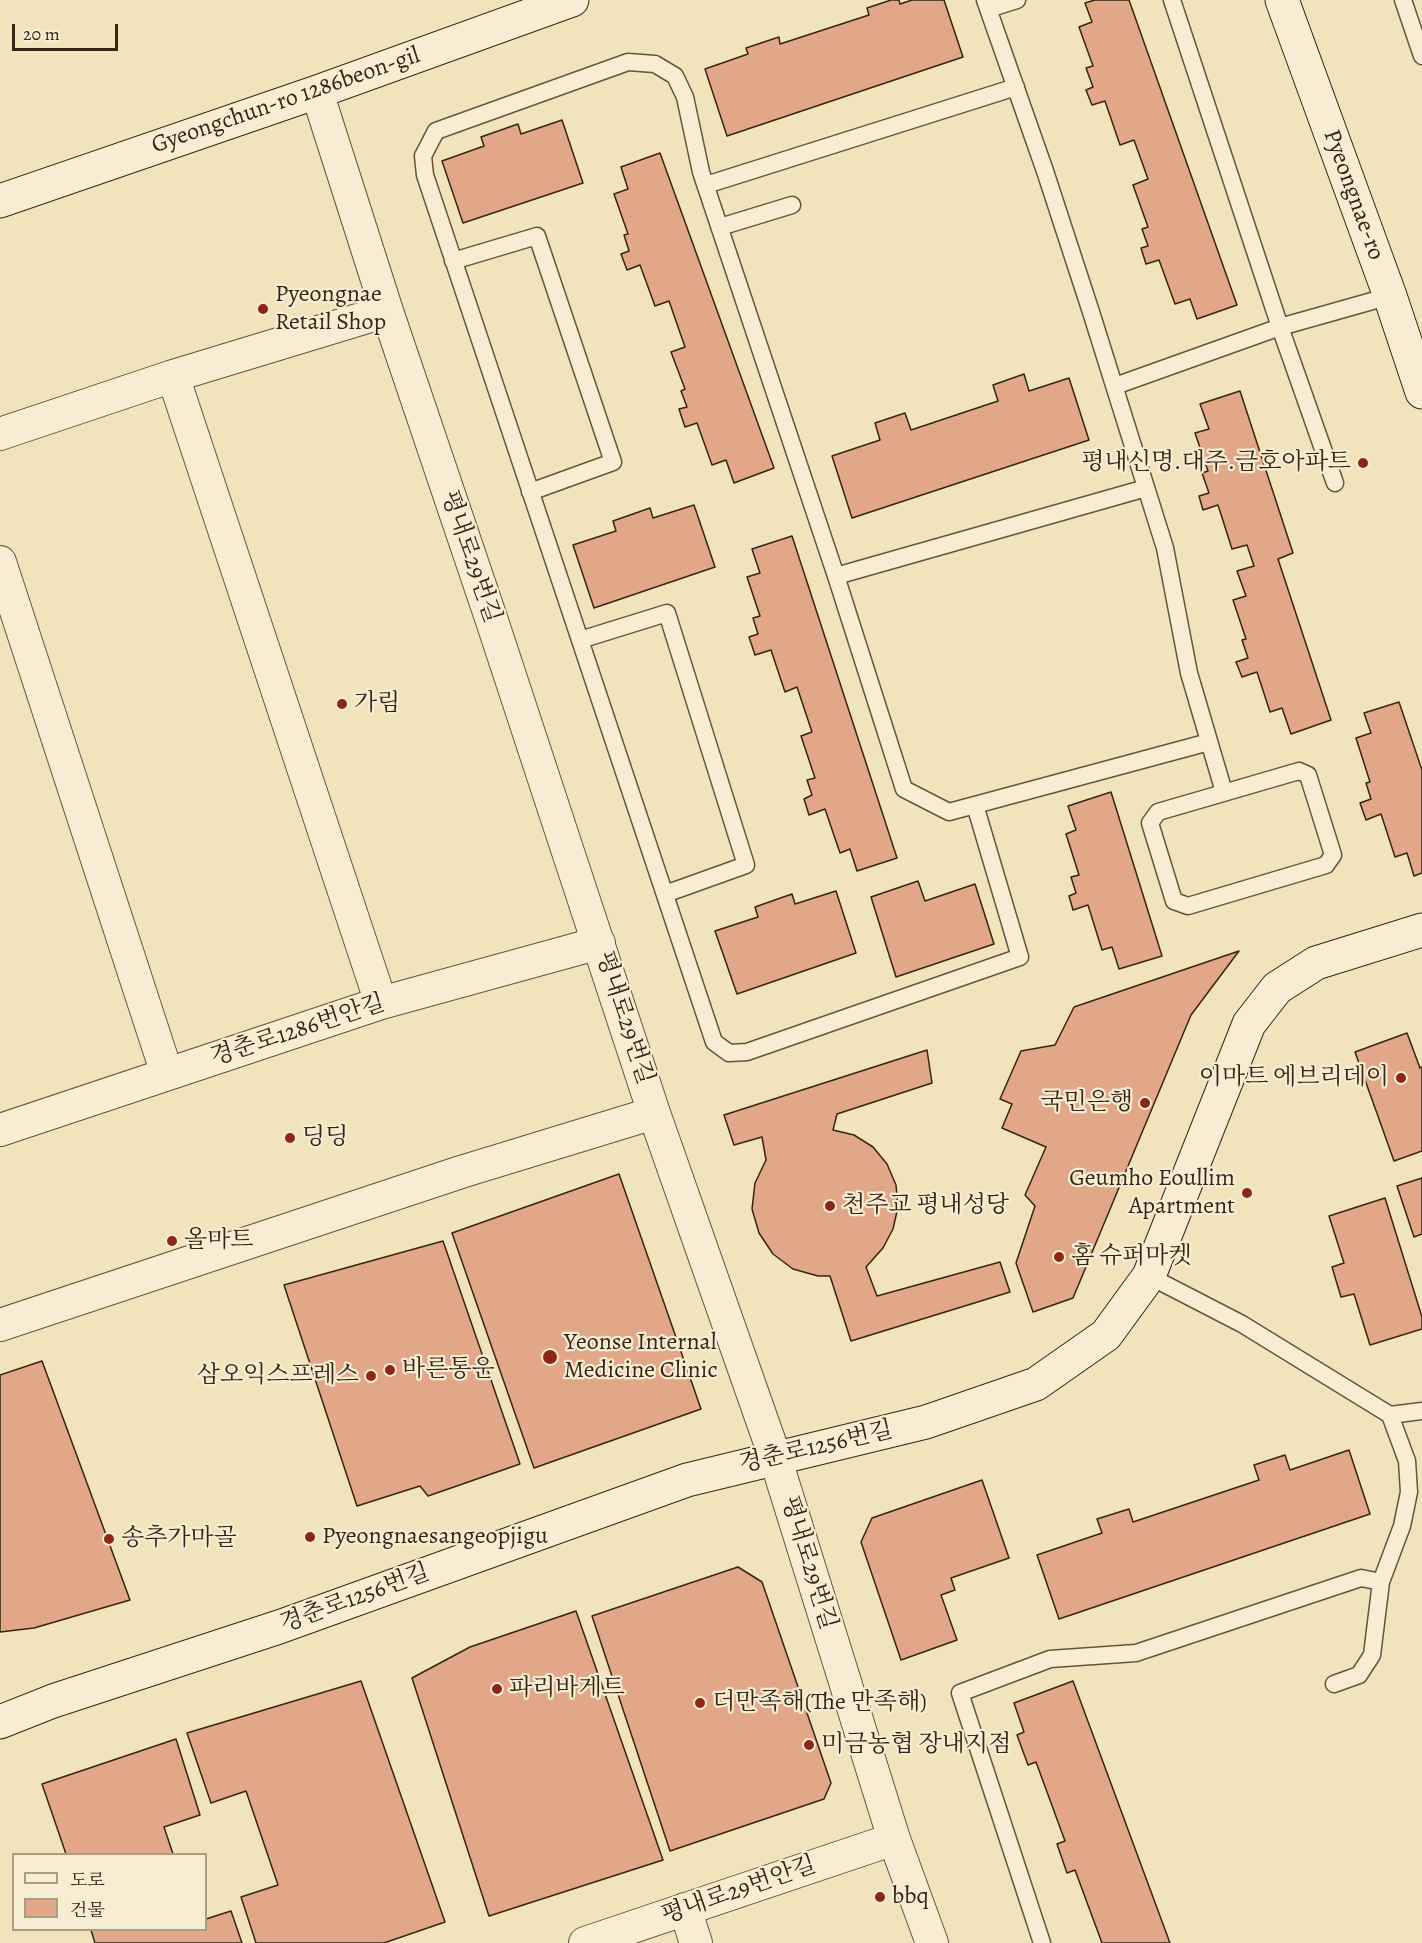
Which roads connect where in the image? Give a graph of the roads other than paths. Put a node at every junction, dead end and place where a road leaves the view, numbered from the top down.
1 (572, 0) edge
2 (1017, 0) edge
3 (1172, 0) edge
4 (1282, 0) edge
5 (1403, 0) edge
6 (987, 5) edge
7 (1422, 56) edge
8 (1016, 87) junction
9 (317, 92) junction
10 (706, 185) junction
11 (0, 201) edge
12 (792, 205) dead end
13 (720, 227) junction
14 (453, 261) junction
15 (1390, 296) junction
16 (387, 311) junction
17 (1280, 327) junction
18 (173, 376) junction
19 (1115, 386) junction
20 (1422, 392) edge
21 (0, 434) edge
22 (1335, 483) dead end
23 (1146, 488) junction
24 (530, 492) junction
25 (0, 562) edge
26 (836, 576) junction
27 (580, 640) junction
28 (1209, 742) junction
29 (1224, 792) junction
30 (975, 805) junction
31 (665, 894) junction
32 (1422, 930) edge
33 (599, 943) junction
34 (381, 1003) junction
35 (167, 1074) junction
36 (654, 1113) junction
37 (0, 1130) edge
38 (1149, 1276) junction
39 (0, 1325) edge
40 (1422, 1411) edge
41 (1390, 1415) junction
42 (776, 1457) junction
43 (1381, 1582) junction
44 (1334, 1684) dead end
45 (0, 1722) edge
46 (894, 1839) junction
47 (685, 1909) junction
48 (585, 1943) edge
49 (696, 1943) edge
50 (932, 1943) edge
51 (1042, 1943) edge

1 - 9 street, Gyeongchun-ro 1286beon-gil
2 - 6 lane
3 - 17 lane
4 - 15 street, Pyeongnae-ro
5 - 7 lane
6 - 8 lane
8 - 10 lane
8 - 19 lane
9 - 11 street, Gyeongchun-ro 1286beon-gil
9 - 16 street, 평내로29번길
10 - 13 lane
10 - 14 lane
12 - 13 lane
13 - 26 lane
14 - 24 lane
14 - 24 lane
15 - 17 lane
15 - 20 street, Pyeongnae-ro
16 - 18 street
16 - 33 street, 평내로29번길
17 - 19 lane
17 - 22 lane
18 - 21 street
18 - 34 street
19 - 23 lane
23 - 26 lane
23 - 28 lane
24 - 27 lane
25 - 35 street
26 - 30 lane
27 - 31 lane
27 - 31 lane
28 - 29 lane
28 - 30 lane
29 - 29 lane
30 - 31 lane
32 - 38 street, 경춘로1256번길
33 - 34 street, 경춘로1286번안길
33 - 36 street, 평내로29번길
34 - 35 street, 경춘로1286번안길
35 - 37 street, 경춘로1286번안길
36 - 39 street
36 - 42 street, 평내로29번길
38 - 41 lane
38 - 42 street, 경춘로1256번길
40 - 41 lane
41 - 43 lane
42 - 45 street, 경춘로1256번길
42 - 46 street, 평내로29번길
43 - 44 lane
43 - 51 lane
46 - 47 street, 평내로29번안길
46 - 50 street, 평내로29번길
47 - 48 street, 평내로29번안길
47 - 49 street

